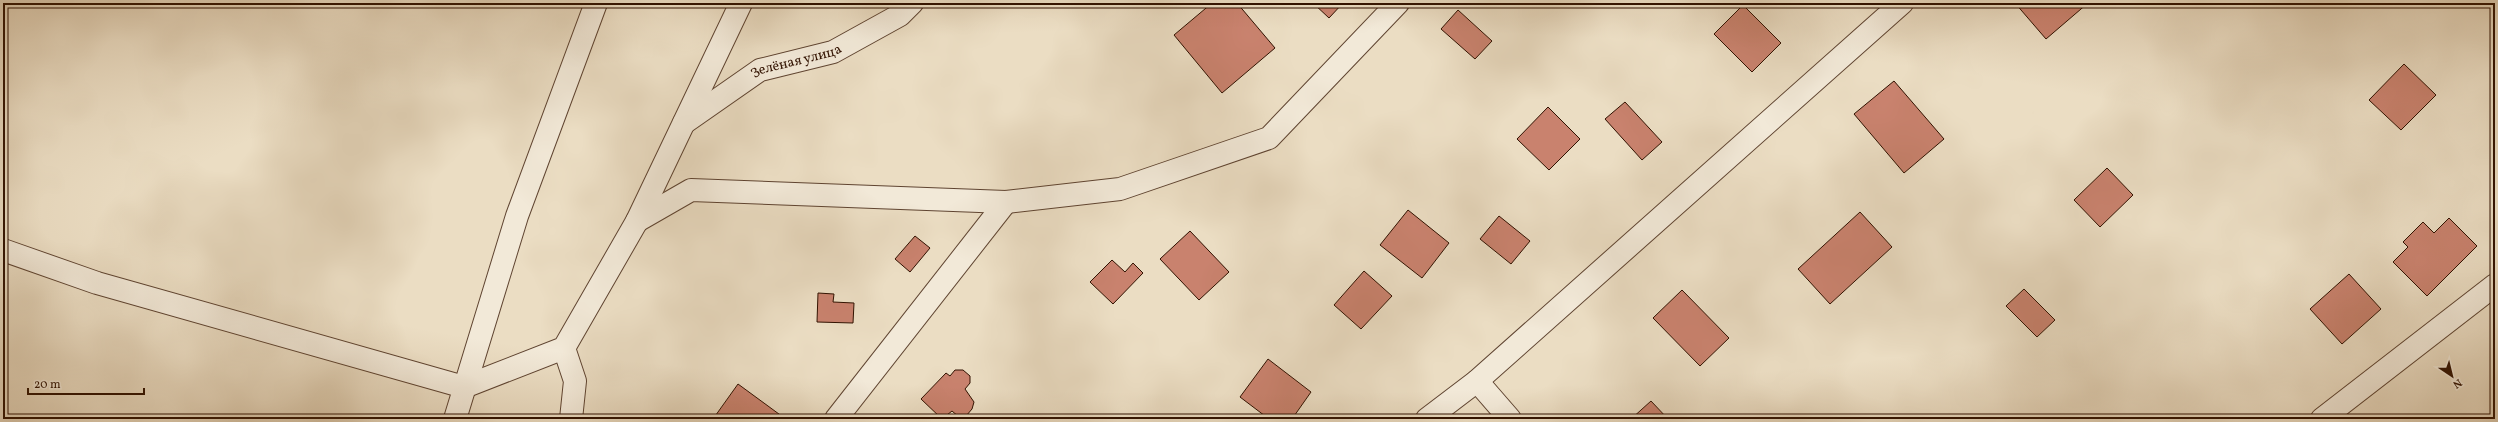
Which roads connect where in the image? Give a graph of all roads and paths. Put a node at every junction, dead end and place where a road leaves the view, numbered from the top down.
1 (596, 3) edge
2 (741, 3) edge
3 (912, 3) edge
4 (1398, 3) edge
5 (1902, 3) edge
6 (683, 124) junction
7 (1006, 202) junction
8 (637, 221) junction
9 (3, 250) edge
10 (2495, 285) edge
11 (564, 348) junction
12 (1477, 381) junction
13 (464, 387) junction
14 (454, 419) edge
15 (571, 419) edge
16 (836, 419) edge
17 (1427, 419) edge
18 (1510, 419) edge
19 (2322, 419) edge

1 - 13 street
2 - 6 street
3 - 6 street, Зелёная улица
4 - 7 street
5 - 12 street
6 - 8 street
7 - 8 street
7 - 16 street
8 - 11 street
9 - 13 street
10 - 19 street
11 - 13 street
11 - 15 street
12 - 17 street
12 - 18 street
13 - 14 street

